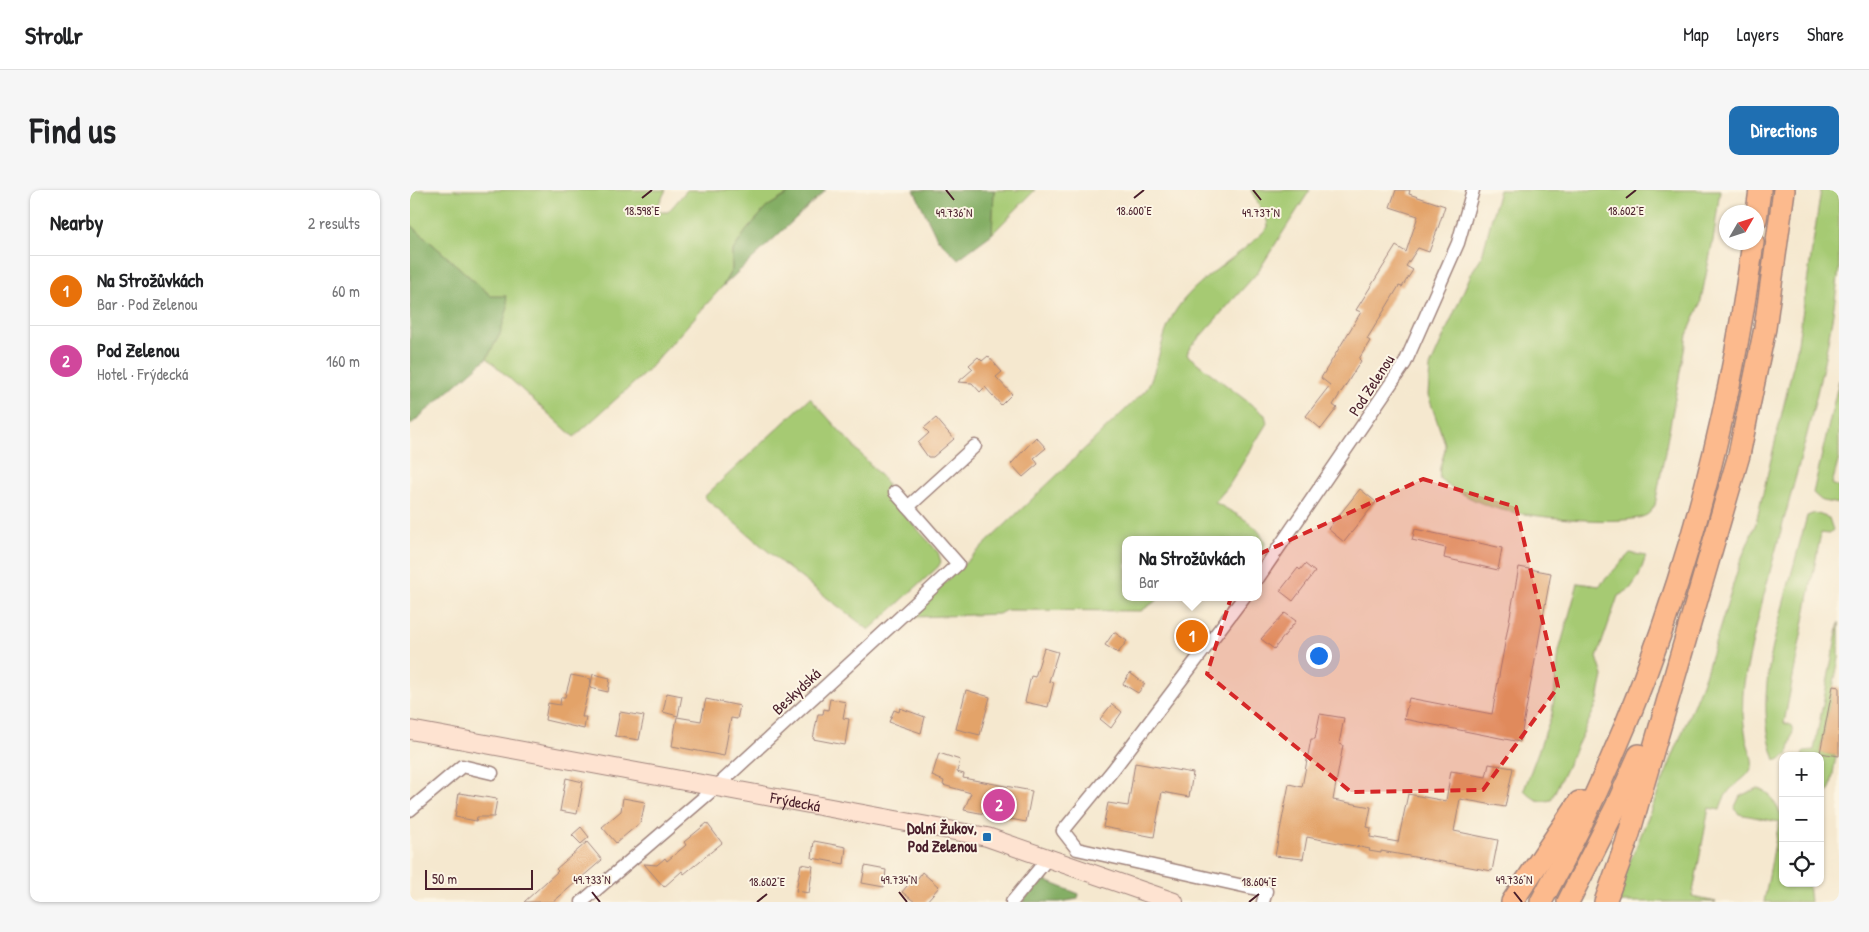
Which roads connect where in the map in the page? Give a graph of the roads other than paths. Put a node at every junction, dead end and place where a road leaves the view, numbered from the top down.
1 (1473, 190) edge
2 (1760, 190) edge
3 (1784, 190) edge
4 (1758, 205) edge
5 (1752, 250) edge
6 (975, 446) dead end
7 (895, 492) dead end
8 (908, 507) junction
9 (1262, 572) edge
10 (1241, 601) edge
11 (1681, 648) junction
12 (1630, 713) junction
13 (410, 730) edge
14 (492, 773) dead end
15 (716, 787) junction
16 (410, 810) edge
17 (1049, 857) junction
18 (582, 902) edge
19 (1012, 902) edge
20 (1174, 902) edge
21 (1263, 902) edge
22 (1512, 902) edge
23 (1541, 902) edge
24 (1568, 902) edge
25 (1605, 902) edge

1 - 9 street, Pod Zelenou
2 - 4 highway
3 - 11 highway
5 - 12 highway
6 - 8 street
7 - 8 street, Beskydská
8 - 15 street, Beskydská
10 - 21 street
11 - 24 highway
11 - 25 highway
12 - 22 highway
12 - 23 highway
13 - 15 main road, Frýdecká
14 - 16 street
15 - 17 main road, Frýdecká
15 - 18 street, Beskydská
17 - 19 street
17 - 20 main road, Frýdecká

